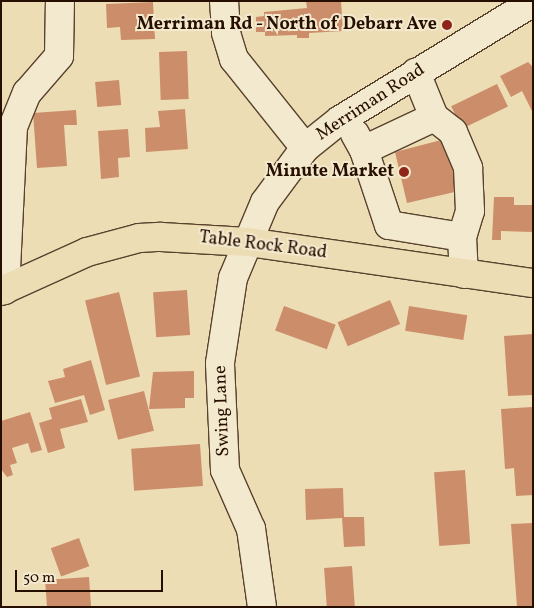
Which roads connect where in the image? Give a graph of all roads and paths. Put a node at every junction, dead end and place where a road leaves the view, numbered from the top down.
1 (60, 1) edge
2 (224, 1) edge
3 (533, 2) edge
4 (416, 73) junction
5 (434, 117) junction
6 (346, 118) junction
7 (305, 148) junction
8 (364, 150) junction
9 (389, 225) junction
10 (462, 237) junction
11 (248, 242) junction
12 (386, 264) junction
13 (464, 274) junction
14 (533, 283) edge
15 (3, 291) edge
16 (262, 607) edge

1 - 15 street
2 - 7 street
3 - 4 street, Merriman Road
4 - 5 street
4 - 6 street, Merriman Road
5 - 8 street
5 - 10 street
6 - 7 street, Merriman Road
6 - 8 street
7 - 11 street, Merriman Road
8 - 9 street
9 - 10 street
9 - 12 street
10 - 13 street
11 - 12 main road, Table Rock Road
11 - 15 main road, Table Rock Road
11 - 16 street, Swing Lane
12 - 13 main road, Table Rock Road
13 - 14 main road, Table Rock Road

